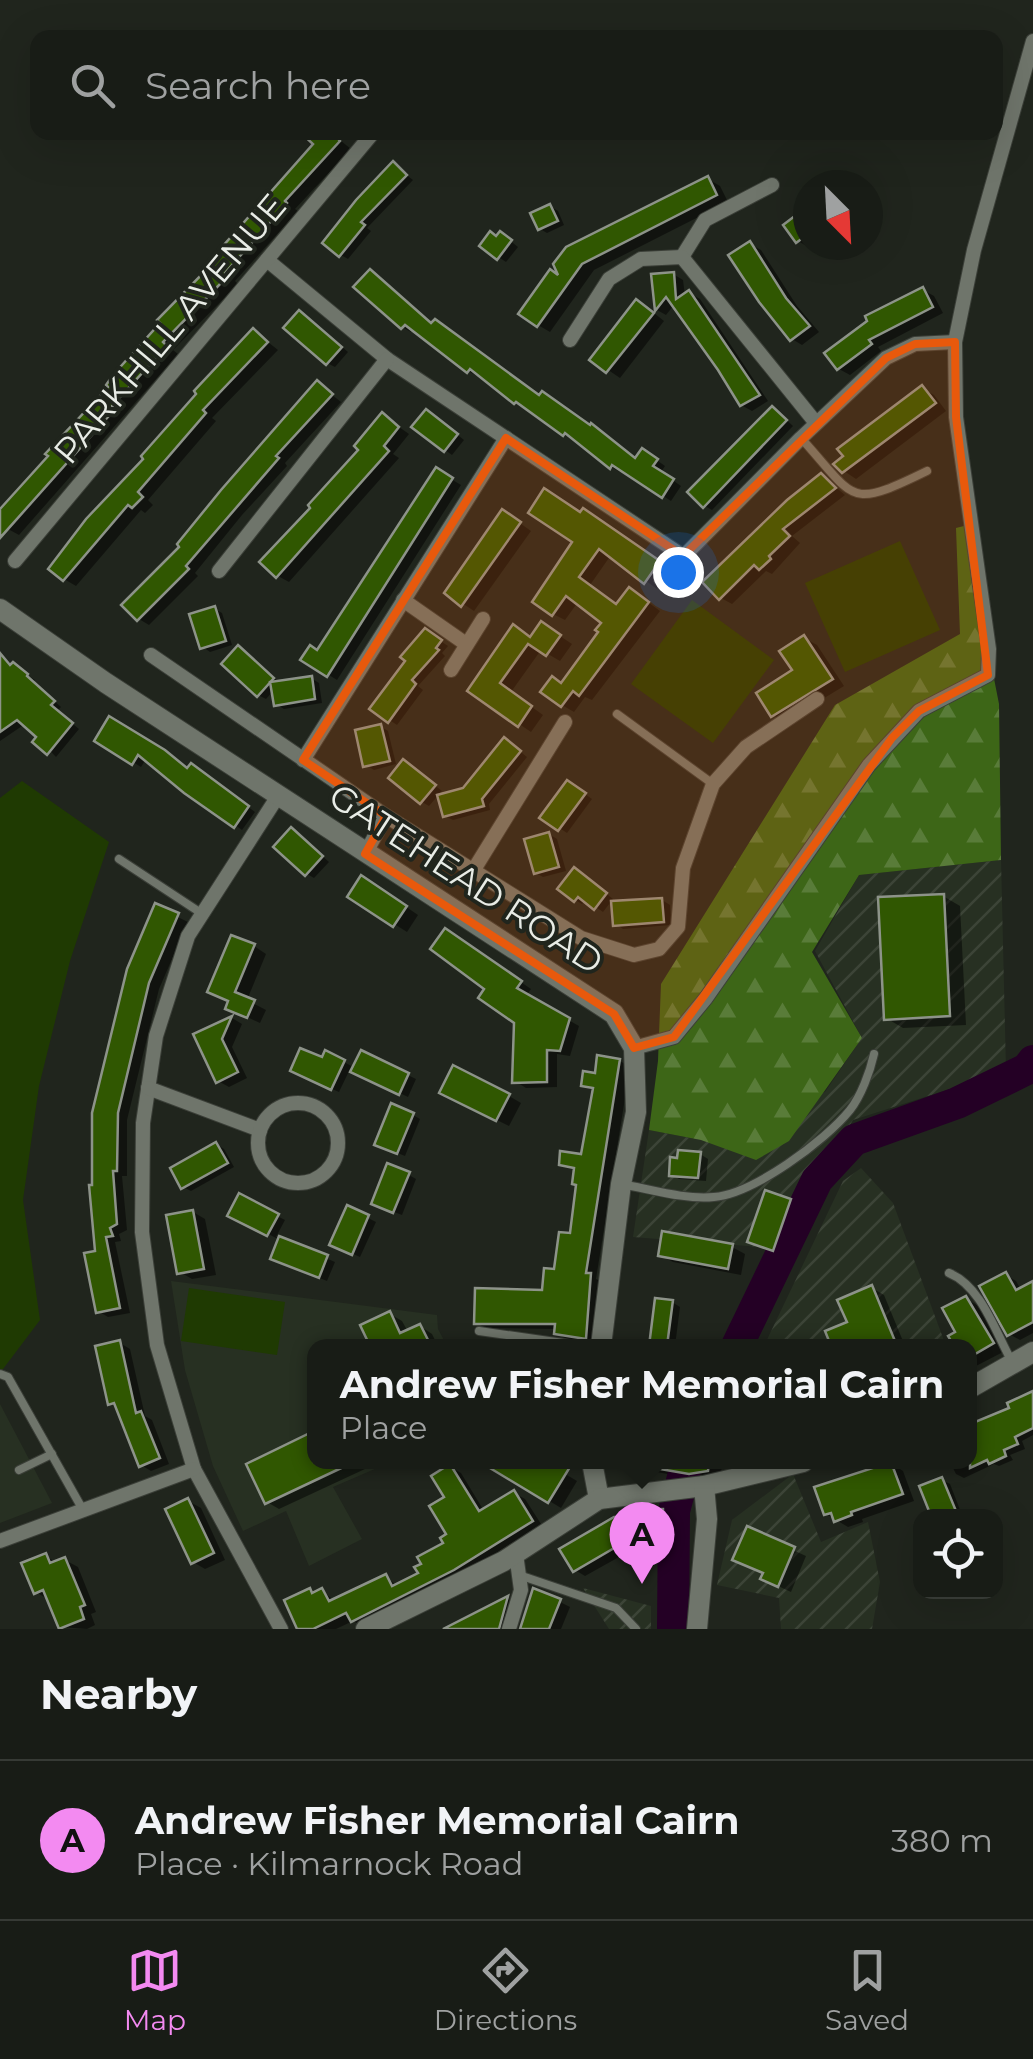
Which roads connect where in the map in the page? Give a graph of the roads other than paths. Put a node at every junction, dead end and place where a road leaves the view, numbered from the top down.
1 (1033, 40) edge
2 (367, 140) edge
3 (772, 185) dead end
4 (682, 257) junction
5 (267, 260) junction
6 (570, 340) dead end
7 (955, 342) junction
8 (387, 359) junction
9 (816, 423) junction
10 (506, 438) junction
11 (801, 438) junction
12 (927, 471) dead end
13 (683, 556) junction
14 (14, 562) dead end
15 (218, 571) dead end
16 (661, 579) dead end
17 (403, 600) junction
18 (0, 609) edge
19 (483, 618) dead end
20 (466, 644) junction
21 (151, 656) dead end
22 (452, 670) dead end
23 (817, 699) dead end
24 (617, 714) dead end
25 (566, 722) dead end
26 (303, 760) junction
27 (714, 784) junction
28 (278, 796) junction
29 (386, 816) junction
30 (365, 854) junction
31 (119, 858) dead end
32 (473, 870) junction
33 (201, 913) junction
34 (634, 1048) junction
35 (874, 1054) dead end
36 (148, 1088) junction
37 (260, 1130) junction
38 (621, 1184) junction
39 (949, 1274) dead end
40 (479, 1330) dead end
41 (538, 1339) edge
42 (602, 1339) edge
43 (1033, 1352) edge
44 (1013, 1364) junction
45 (0, 1374) edge
46 (977, 1384) edge
47 (52, 1454) junction
48 (194, 1469) junction
49 (593, 1469) edge
50 (774, 1469) edge
51 (19, 1470) dead end
52 (704, 1486) junction
53 (599, 1500) junction
54 (83, 1510) junction
55 (0, 1541) edge
56 (516, 1554) junction
57 (519, 1575) junction
58 (281, 1629) edge
59 (366, 1629) edge
60 (509, 1629) edge
61 (636, 1629) edge
62 (697, 1629) edge

1 - 7 street
2 - 5 street, PARKHILL AVENUE
3 - 4 street
4 - 6 street
4 - 9 street
5 - 8 street
5 - 14 street, PARKHILL AVENUE
7 - 9 street
7 - 34 street
8 - 10 street
8 - 15 street
9 - 11 street
10 - 13 street
10 - 17 street
11 - 12 lane
11 - 13 street
13 - 16 street
17 - 20 street
17 - 26 street
18 - 28 main road, GATEHEAD ROAD
19 - 20 street
20 - 22 street
21 - 26 street
23 - 27 street
24 - 27 lane
25 - 32 street
26 - 29 street
27 - 32 street
28 - 30 main road, GATEHEAD ROAD
28 - 33 street
29 - 30 street
29 - 32 street
30 - 34 main road, GATEHEAD ROAD
31 - 33 lane
33 - 36 street
34 - 38 main road
35 - 38 lane
36 - 37 street
36 - 48 street
37 - 37 street
38 - 42 main road
39 - 44 lane
40 - 41 lane
43 - 44 main road
44 - 46 main road
45 - 47 lane
47 - 51 lane
47 - 54 lane
48 - 54 street
48 - 58 street
49 - 53 main road
50 - 52 main road
52 - 53 main road
52 - 62 main road
53 - 56 main road
54 - 55 street
56 - 57 street
56 - 59 main road
57 - 60 street
57 - 61 lane

